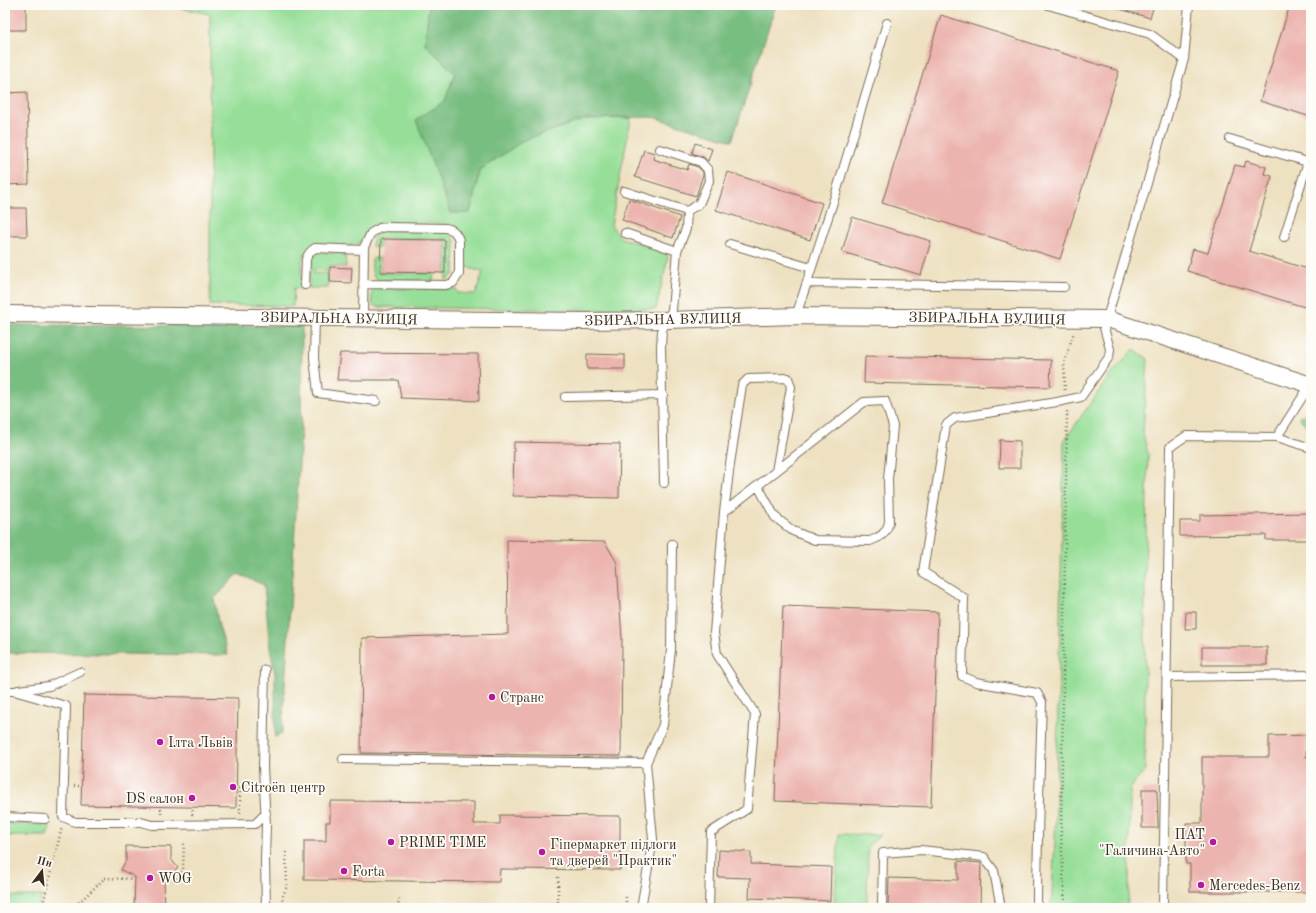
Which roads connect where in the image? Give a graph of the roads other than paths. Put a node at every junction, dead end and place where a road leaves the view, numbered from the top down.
1 (1048, 5) edge
2 (1189, 5) edge
3 (887, 23) dead end
4 (1184, 59) junction
5 (1230, 139) dead end
6 (660, 149) dead end
7 (1309, 162) edge
8 (624, 191) dead end
9 (687, 211) junction
10 (625, 233) dead end
11 (1284, 237) dead end
12 (730, 244) dead end
13 (364, 250) junction
14 (677, 251) junction
15 (811, 268) junction
16 (807, 283) junction
17 (305, 284) dead end
18 (363, 284) junction
19 (1064, 287) dead end
20 (5, 314) edge
21 (796, 316) junction
22 (316, 318) junction
23 (363, 318) junction
24 (668, 320) junction
25 (1107, 320) junction
26 (1311, 385) edge
27 (663, 395) junction
28 (565, 397) dead end
29 (376, 401) dead end
30 (1277, 437) junction
31 (1311, 448) edge
32 (776, 471) junction
33 (664, 483) dead end
34 (758, 486) junction
35 (724, 512) junction
36 (672, 544) dead end
37 (265, 670) dead end
38 (80, 672) dead end
39 (1311, 675) edge
40 (1167, 677) junction
41 (5, 691) edge
42 (14, 691) junction
43 (343, 759) dead end
44 (646, 763) junction
45 (266, 813) junction
46 (5, 817) edge
47 (45, 819) dead end
48 (266, 908) edge
49 (641, 908) edge
50 (709, 908) edge
51 (882, 908) edge
52 (1001, 908) edge
53 (1037, 908) edge
54 (1163, 908) edge

1 - 4 lane
2 - 4 lane
3 - 15 lane
4 - 25 lane
5 - 7 lane
6 - 9 lane
7 - 11 lane
8 - 9 lane
9 - 14 lane
10 - 14 lane
12 - 15 lane
13 - 17 lane
13 - 18 lane
13 - 18 lane
14 - 24 lane
15 - 16 lane
16 - 19 lane
16 - 21 lane
18 - 23 lane
20 - 22 street, ЗБИРАЛЬНА ВУЛИЦЯ
21 - 24 street, ЗБИРАЛЬНА ВУЛИЦЯ
21 - 25 street, ЗБИРАЛЬНА ВУЛИЦЯ
22 - 23 street, ЗБИРАЛЬНА ВУЛИЦЯ
22 - 29 lane
23 - 24 street, ЗБИРАЛЬНА ВУЛИЦЯ
24 - 27 lane
25 - 26 street, ЗБИРАЛЬНА ВУЛИЦЯ
25 - 53 lane
26 - 30 lane
27 - 28 lane
27 - 33 lane
30 - 31 lane
30 - 40 lane
32 - 34 lane
32 - 34 lane
32 - 35 lane
34 - 35 lane
35 - 50 lane
36 - 44 lane
37 - 45 lane
38 - 42 lane
39 - 40 lane
40 - 54 lane
41 - 42 lane
42 - 45 lane
43 - 44 lane
44 - 49 lane
45 - 48 lane
46 - 47 lane
51 - 52 lane

